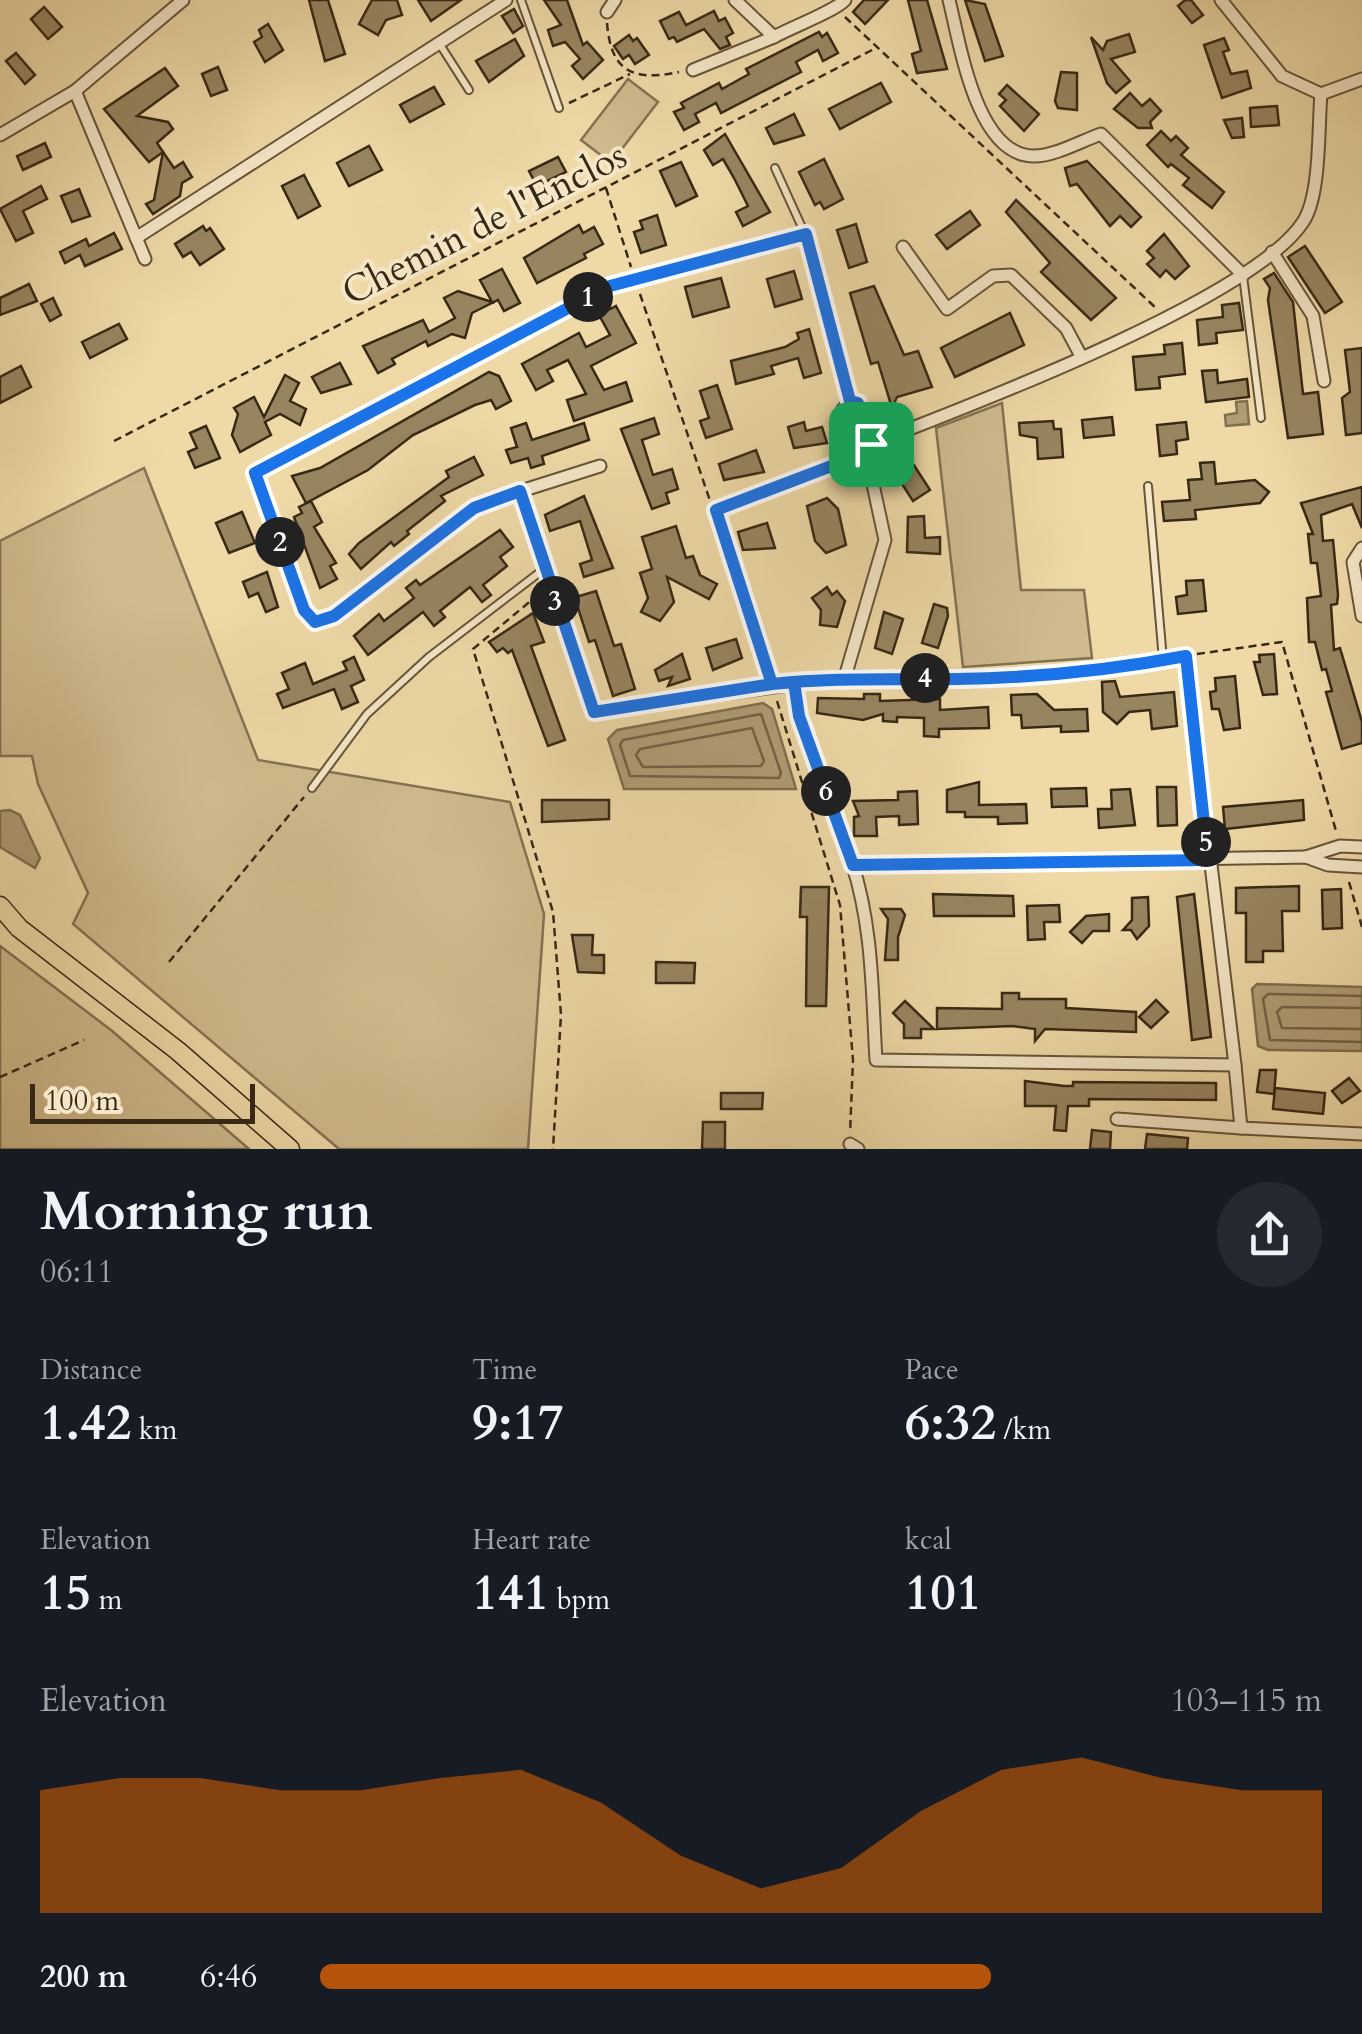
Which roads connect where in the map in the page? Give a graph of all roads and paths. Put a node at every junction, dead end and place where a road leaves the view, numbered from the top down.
1 (183, 0) edge
2 (506, 0) edge
3 (521, 0) edge
4 (615, 0) edge
5 (735, 0) edge
6 (949, 0) edge
7 (1221, 0) edge
8 (841, 5) edge
9 (607, 12) joint
10 (774, 37) junction
11 (438, 43) junction
12 (876, 48) junction
13 (693, 70) joint
14 (631, 74) junction
15 (1362, 79) edge
16 (469, 90) dead end
17 (74, 91) junction
18 (1321, 94) junction
19 (559, 108) joint
20 (0, 134) edge
21 (775, 168) dead end
22 (606, 188) junction
23 (806, 234) junction
24 (136, 238) junction
25 (902, 246) dead end
26 (1272, 252) junction
27 (145, 259) dead end
28 (1243, 274) junction
29 (634, 278) junction
30 (1165, 317) junction
31 (1080, 356) junction
32 (1324, 381) dead end
33 (850, 401) junction
34 (1261, 418) dead end
35 (114, 441) dead end
36 (864, 453) junction
37 (600, 466) dead end
38 (1148, 486) dead end
39 (520, 491) junction
40 (716, 510) junction
41 (1362, 548) edge
42 (544, 569) junction
43 (549, 586) junction
44 (1362, 616) edge
45 (1186, 656) junction
46 (1164, 660) junction
47 (1040, 674) joint
48 (846, 676) junction
49 (957, 679) joint
50 (794, 682) junction
51 (772, 684) junction
52 (312, 788) joint
53 (1340, 846) junction
54 (1362, 847) edge
55 (1306, 857) junction
56 (1208, 860) junction
57 (853, 865) junction
58 (1344, 866) junction
59 (1362, 867) edge
60 (0, 906) edge
61 (0, 921) edge
62 (1362, 927) edge
63 (19, 928) junction
64 (169, 962) dead end
65 (84, 1040) dead end
66 (1235, 1065) junction
67 (0, 1077) edge
68 (1116, 1119) dead end
69 (1240, 1128) junction
70 (1362, 1134) edge
71 (854, 1147) edge
72 (290, 1149) edge
73 (553, 1149) edge

1 - 17 street
2 - 11 street
3 - 19 lane
4 - 9 street
5 - 10 street
6 - 28 street
7 - 18 street
8 - 10 street
8 - 12 path
9 - 14 path
10 - 13 street
11 - 16 lane
11 - 24 street
12 - 22 path, Chemin de l'Enclos
12 - 30 path
13 - 14 path
14 - 19 path
15 - 18 street
17 - 20 street
17 - 24 street
18 - 26 street
21 - 23 lane
22 - 29 path
22 - 35 path, Chemin de l'Enclos
23 - 29 street
23 - 33 street
24 - 27 street
25 - 31 street
26 - 28 street
26 - 32 street
28 - 30 street
28 - 34 lane
29 - 39 street
29 - 40 path
30 - 31 street
31 - 36 street
33 - 36 street
33 - 36 street
36 - 40 path
36 - 48 street
37 - 39 street
38 - 46 lane
39 - 42 street
40 - 51 path
41 - 44 street
42 - 43 street
42 - 52 lane
43 - 51 street
43 - 73 path
45 - 46 lane
45 - 53 path
45 - 56 street
46 - 47 lane
47 - 49 path
48 - 49 street
48 - 50 street
50 - 51 street
50 - 57 street
51 - 71 path
52 - 64 path
53 - 54 street
53 - 55 street
55 - 56 street
55 - 58 street
56 - 57 street
56 - 66 street
57 - 66 street
58 - 59 street
58 - 62 path
60 - 63 main road
61 - 63 main road
63 - 72 main road
65 - 67 path
66 - 69 street
68 - 69 street
69 - 70 street

